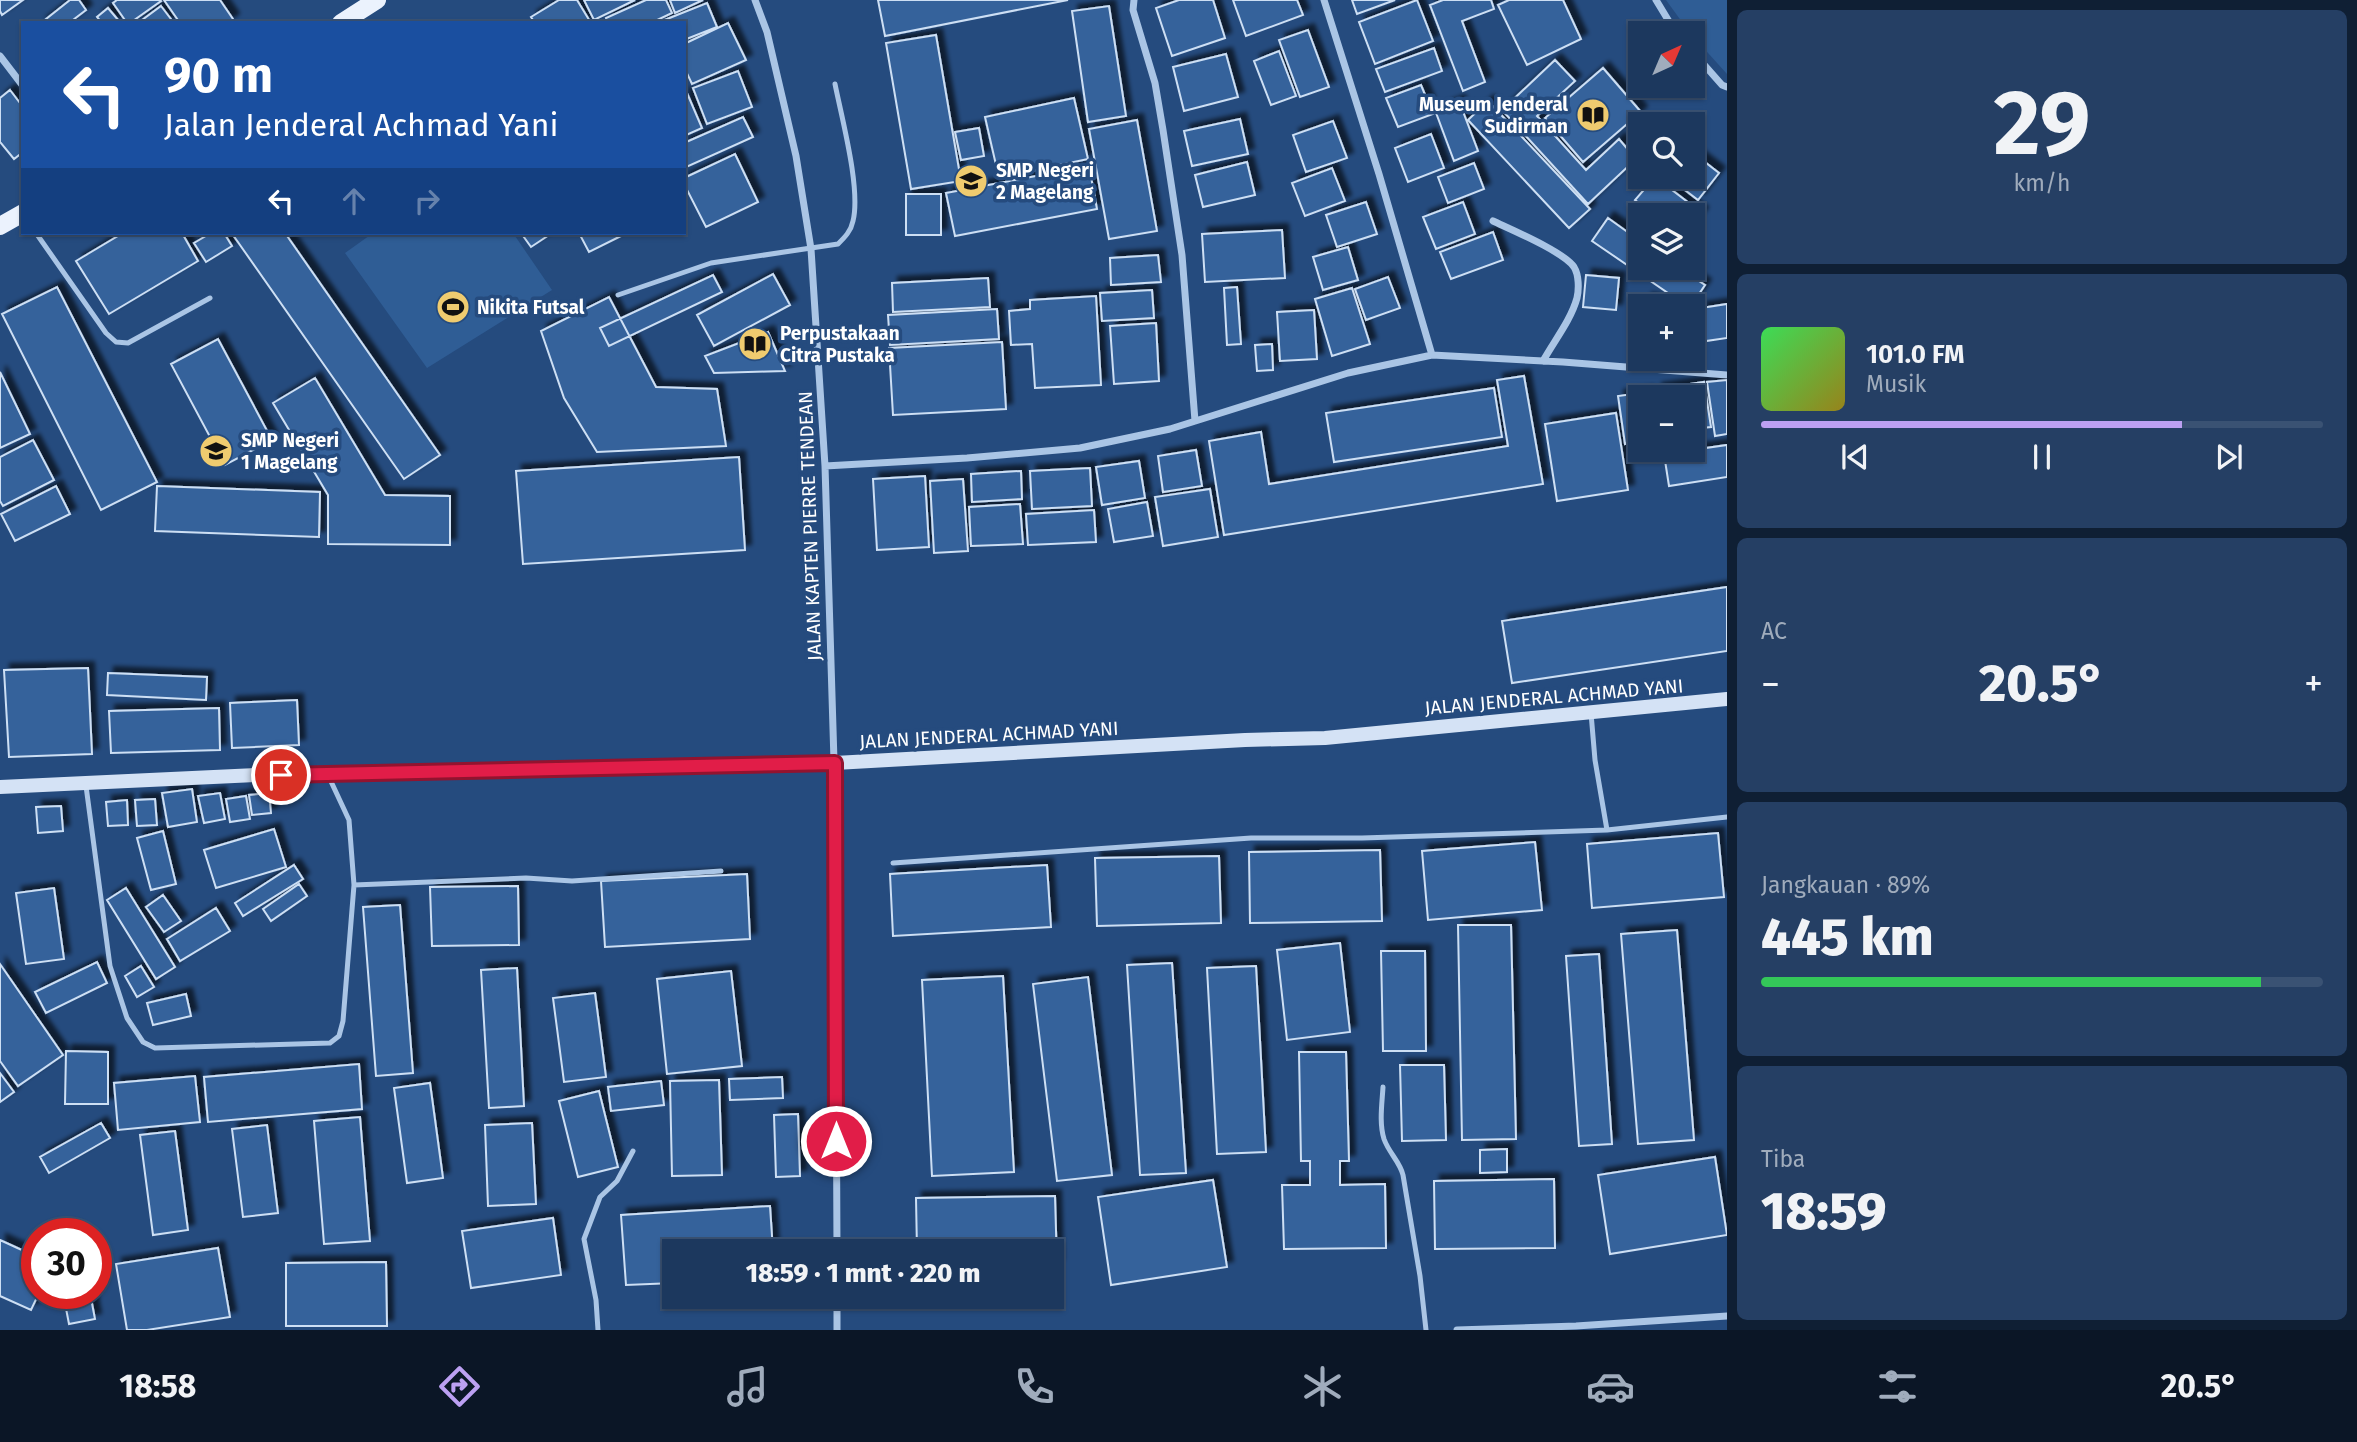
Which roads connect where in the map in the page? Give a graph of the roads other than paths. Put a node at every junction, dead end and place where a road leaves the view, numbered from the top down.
1 (377, 0) edge
2 (755, 0) edge
3 (1134, 0) edge
4 (1324, 0) edge
5 (1656, 0) edge
6 (344, 21) edge
7 (1669, 21) edge
8 (0, 56) edge
9 (1705, 66) edge
10 (21, 83) edge
11 (835, 84) dead end
12 (1727, 88) edge
13 (21, 214) edge
14 (1493, 221) dead end
15 (0, 226) edge
16 (37, 235) edge
17 (811, 249) junction
18 (618, 295) dead end
19 (210, 298) dead end
20 (1432, 355) junction
21 (1543, 361) junction
22 (1727, 375) edge
23 (1195, 421) junction
24 (825, 466) junction
25 (1727, 699) edge
26 (1591, 713) junction
27 (835, 763) junction
28 (328, 775) junction
29 (86, 782) junction
30 (0, 787) edge
31 (1727, 817) edge
32 (1606, 830) junction
33 (893, 863) dead end
34 (721, 871) dead end
35 (354, 885) junction
36 (1382, 1087) dead end
37 (633, 1151) dead end
38 (837, 1239) edge
39 (837, 1309) edge
40 (1727, 1316) edge
41 (598, 1330) edge
42 (837, 1330) edge
43 (1426, 1330) edge
44 (1457, 1330) edge

1 - 6 main road
2 - 17 street, JALAN KAPTEN PIERRE TENDEAN
3 - 23 street
4 - 20 street
5 - 7 street
8 - 10 street
9 - 12 street
11 - 17 lane
13 - 15 main road
14 - 21 street
16 - 19 lane
17 - 18 lane
17 - 24 street, JALAN KAPTEN PIERRE TENDEAN
20 - 21 street
20 - 23 street
21 - 22 street
23 - 24 street
24 - 27 street, JALAN KAPTEN PIERRE TENDEAN
25 - 26 main road, JALAN JENDERAL ACHMAD YANI
26 - 27 main road, JALAN JENDERAL ACHMAD YANI
26 - 32 lane
27 - 28 main road, JALAN JENDERAL ACHMAD YANI
27 - 38 street, JALAN KAPTEN PIERRE TENDEAN
28 - 29 main road, JALAN JENDERAL ACHMAD YANI
28 - 35 lane
29 - 30 main road, JALAN JENDERAL ACHMAD YANI
29 - 35 lane
31 - 32 lane
32 - 33 lane
34 - 35 lane
36 - 43 lane
37 - 41 lane
39 - 42 street
40 - 44 street

